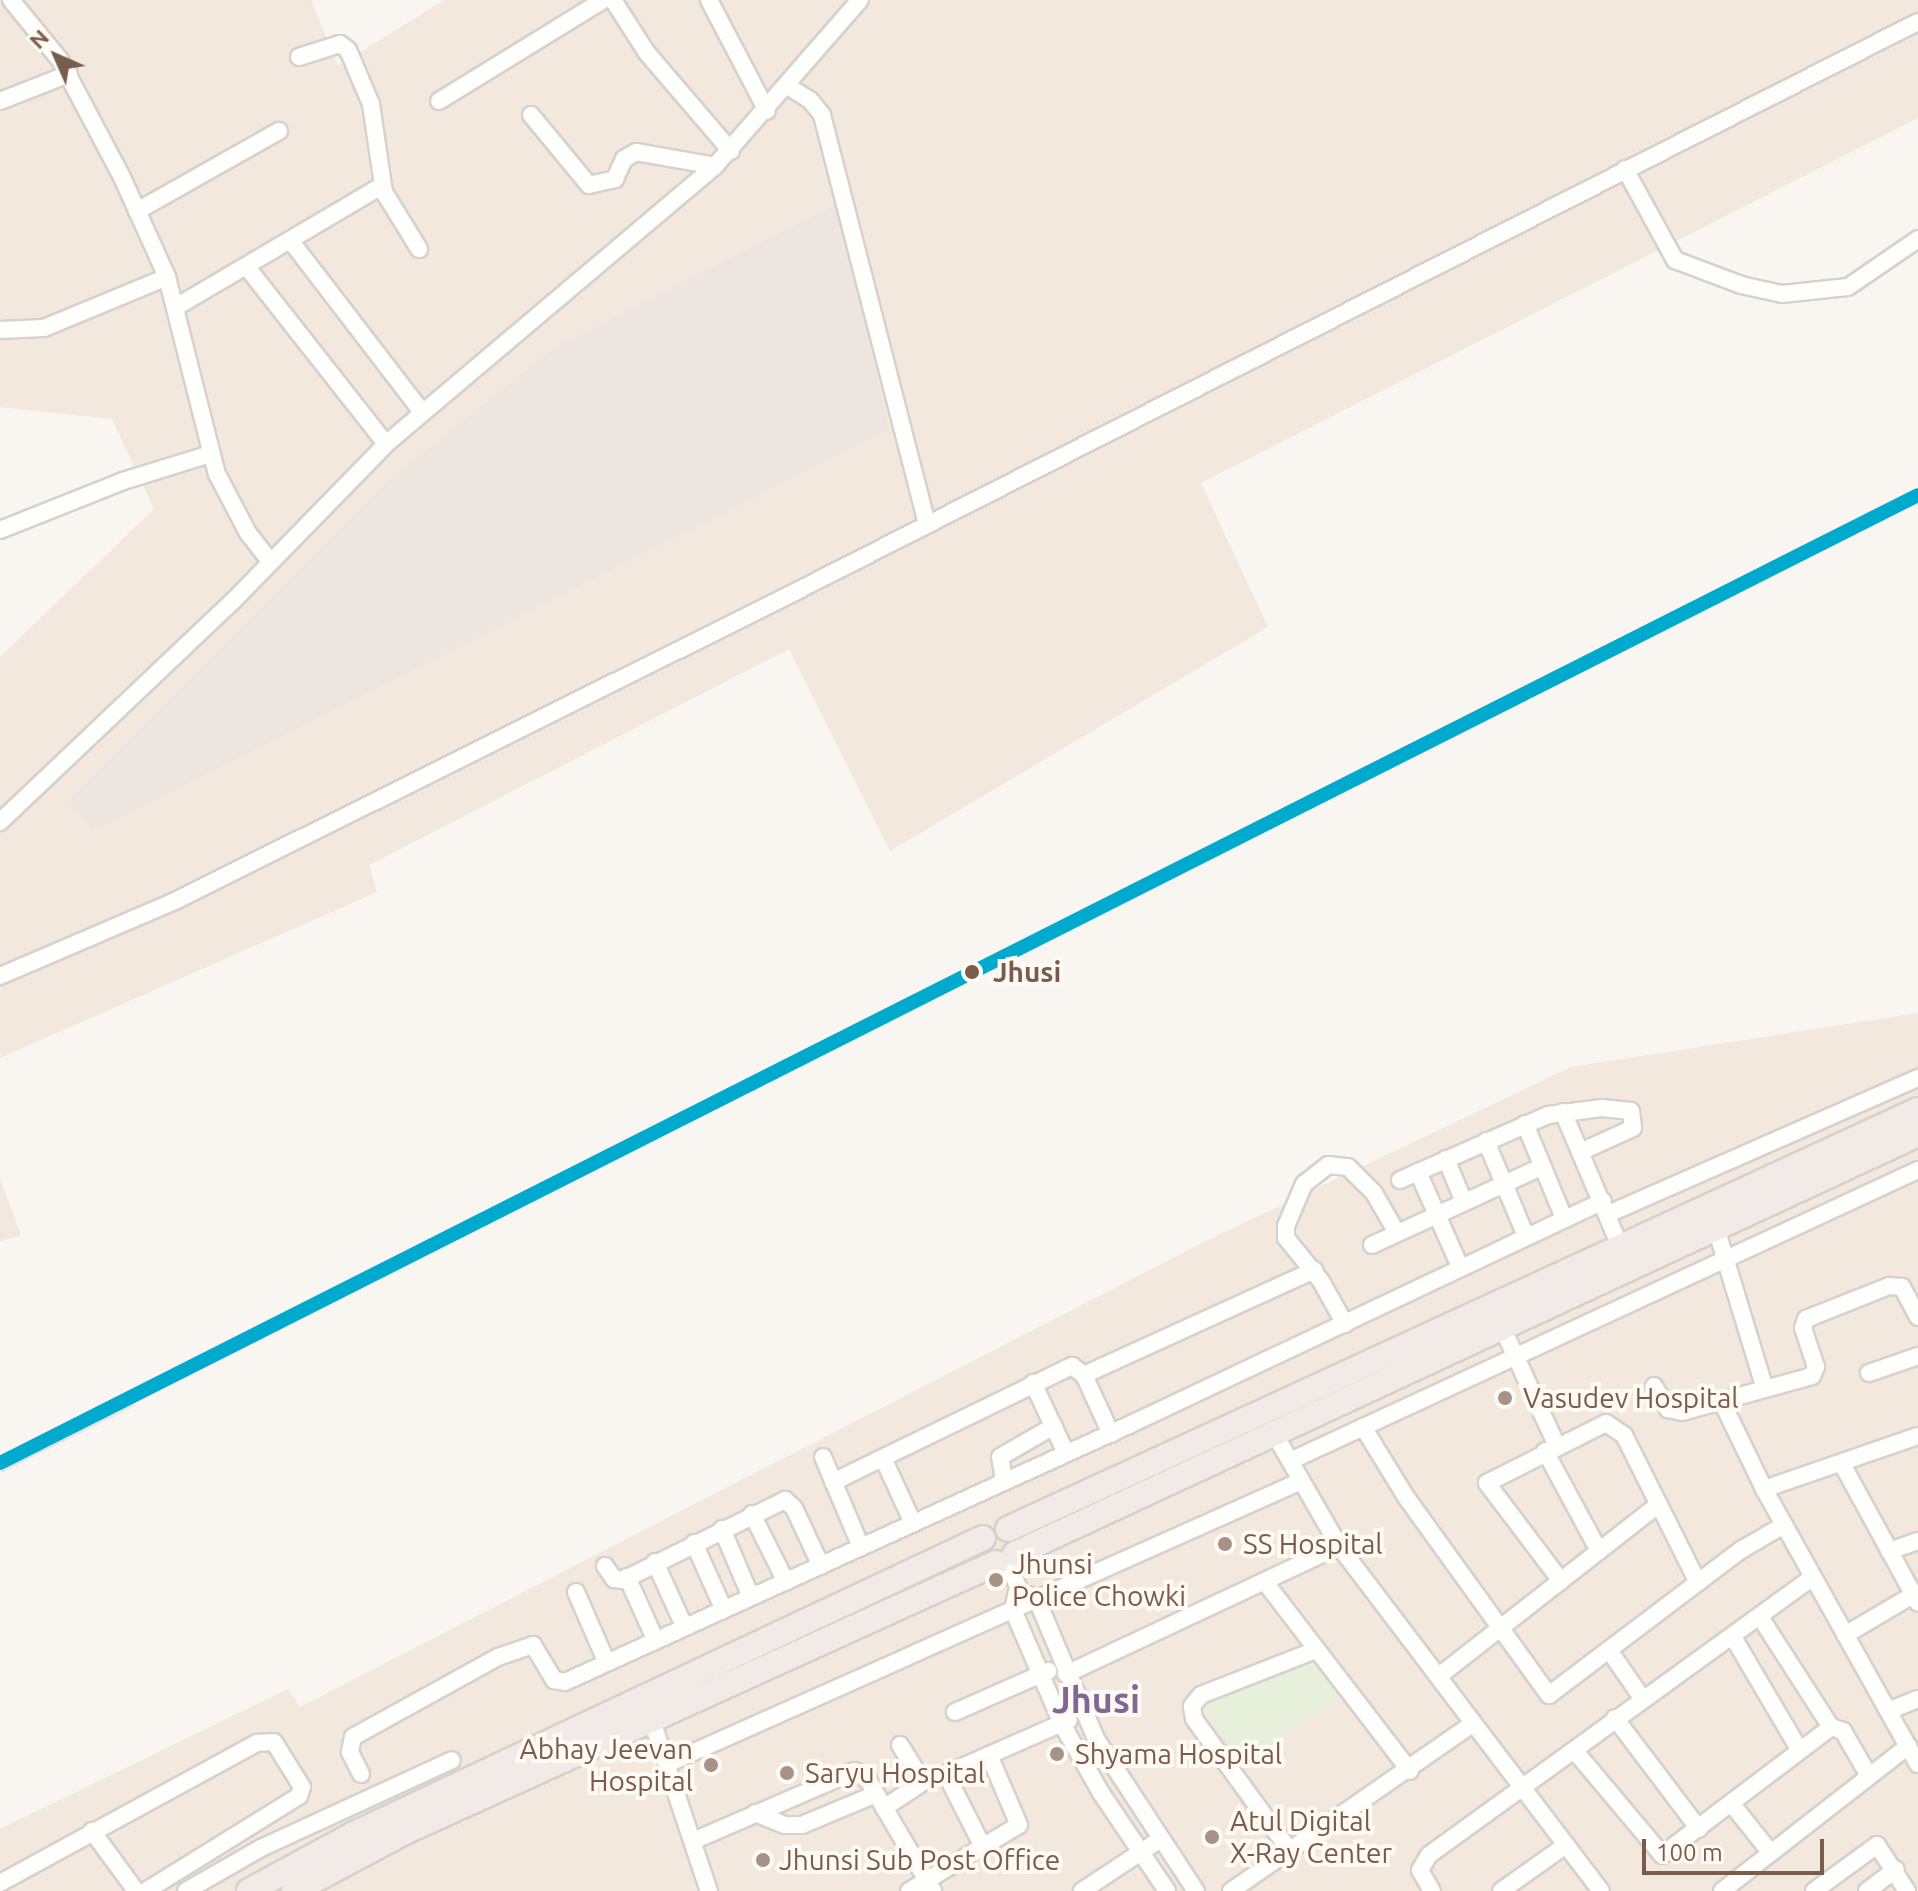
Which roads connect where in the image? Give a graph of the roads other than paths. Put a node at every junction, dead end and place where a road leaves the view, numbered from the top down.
1 (11, 0) edge
2 (603, 0) edge
3 (613, 0) edge
4 (709, 0) edge
5 (860, 0) edge
6 (1918, 22) edge
7 (299, 57) dead end
8 (69, 74) junction
9 (789, 87) junction
10 (0, 101) edge
11 (439, 101) dead end
12 (767, 111) junction
13 (531, 115) dead end
14 (279, 131) dead end
15 (731, 151) junction
16 (715, 166) junction
17 (1625, 169) junction
18 (384, 192) junction
19 (137, 211) junction
20 (1918, 239) edge
21 (290, 240) junction
22 (419, 249) dead end
23 (246, 266) junction
24 (167, 277) junction
25 (176, 307) junction
26 (0, 330) edge
27 (422, 412) junction
28 (386, 444) junction
29 (210, 454) junction
30 (927, 524) junction
31 (0, 530) edge
32 (271, 562) junction
33 (0, 822) edge
34 (0, 976) edge
35 (1918, 1078) edge
36 (1918, 1110) edge
37 (1563, 1112) junction
38 (1525, 1124) junction
39 (1918, 1134) edge
40 (1486, 1141) junction
41 (1580, 1152) junction
42 (1446, 1159) junction
43 (1543, 1166) junction
44 (1918, 1170) edge
45 (1418, 1172) junction
46 (1400, 1180) dead end
47 (1503, 1183) junction
48 (1464, 1202) junction
49 (1607, 1211) junction
50 (1437, 1214) junction
51 (1564, 1218) junction
52 (1716, 1228) junction
53 (1397, 1233) junction
54 (1526, 1236) junction
55 (1372, 1245) dead end
56 (1619, 1245) junction
57 (1727, 1258) junction
58 (1460, 1267) junction
59 (1314, 1270) junction
60 (1914, 1297) edge
61 (1918, 1317) edge
62 (1345, 1324) junction
63 (1502, 1327) junction
64 (1918, 1356) edge
65 (1517, 1357) junction
66 (1869, 1373) dead end
67 (1084, 1375) junction
68 (1033, 1383) junction
69 (1654, 1386) dead end
70 (1765, 1389) junction
71 (1722, 1402) junction
72 (1054, 1426) junction
73 (1363, 1427) junction
74 (1274, 1433) junction
75 (1111, 1434) junction
76 (1918, 1436) edge
77 (1551, 1449) junction
78 (1066, 1453) junction
79 (823, 1457) dead end
80 (883, 1458) junction
81 (1290, 1461) junction
82 (1842, 1464) junction
83 (1004, 1481) junction
84 (1301, 1481) junction
85 (833, 1482) junction
86 (1764, 1489) junction
87 (1659, 1504) junction
88 (752, 1514) junction
89 (913, 1523) junction
90 (1784, 1525) junction
91 (722, 1529) junction
92 (1008, 1529) junction
93 (983, 1538) junction
94 (1918, 1541) edge
95 (694, 1543) junction
96 (1339, 1546) junction
97 (861, 1547) junction
98 (1599, 1551) junction
99 (1889, 1551) junction
100 (1006, 1560) junction
101 (655, 1562) junction
102 (605, 1566) dead end
103 (821, 1566) junction
104 (627, 1577) junction
105 (1813, 1577) junction
106 (1561, 1581) junction
107 (786, 1582) junction
108 (1265, 1582) junction
109 (1698, 1583) junction
110 (1018, 1587) junction
111 (576, 1592) dead end
112 (751, 1597) junction
113 (1916, 1599) edge
114 (1037, 1600) junction
115 (724, 1610) junction
116 (1013, 1610) junction
117 (1760, 1617) junction
118 (685, 1628) junction
119 (1500, 1628) junction
120 (1845, 1635) junction
121 (1733, 1637) junction
122 (656, 1641) junction
123 (1316, 1650) junction
124 (1609, 1650) junction
125 (607, 1663) junction
126 (1064, 1669) junction
127 (1040, 1675) junction
128 (1439, 1676) junction
129 (1642, 1698) junction
130 (1918, 1699) edge
131 (1888, 1711) junction
132 (955, 1712) dead end
133 (1083, 1713) junction
134 (1615, 1718) junction
135 (652, 1721) junction
136 (1474, 1723) junction
137 (1062, 1724) junction
138 (1831, 1727) junction
139 (900, 1745) dead end
140 (1908, 1746) junction
141 (1799, 1749) junction
142 (1574, 1750) junction
143 (989, 1755) junction
144 (452, 1760) dead end
145 (667, 1764) junction
146 (1918, 1764) edge
147 (1410, 1771) junction
148 (361, 1774) dead end
149 (946, 1774) junction
150 (1869, 1776) junction
151 (926, 1780) junction
152 (1521, 1787) junction
153 (880, 1801) junction
154 (1731, 1803) junction
155 (755, 1813) junction
156 (1699, 1829) junction
157 (92, 1831) junction
158 (1159, 1840) junction
159 (693, 1841) junction
160 (1566, 1845) junction
161 (984, 1849) junction
162 (1290, 1851) junction
163 (1770, 1852) junction
164 (1139, 1853) junction
165 (1896, 1869) junction
166 (0, 1883) edge
167 (930, 1886) edge
168 (1918, 1887) edge
169 (146, 1890) edge
170 (186, 1891) edge
171 (249, 1891) edge
172 (294, 1891) edge
173 (709, 1891) edge
174 (909, 1891) edge
175 (1082, 1891) edge
176 (1167, 1891) edge
177 (1196, 1891) edge
178 (1231, 1891) edge
179 (1432, 1891) edge
180 (1501, 1891) edge
181 (1601, 1891) edge
182 (1722, 1891) edge
183 (1814, 1891) edge
184 (1867, 1891) edge
185 (1908, 1891) edge

1 - 8 street
2 - 11 street
3 - 15 street
4 - 12 street
5 - 9 street
6 - 17 street
7 - 18 street
8 - 10 street
8 - 19 street
9 - 12 street
9 - 30 street
12 - 15 street
13 - 16 street
14 - 19 street
15 - 16 street
16 - 27 street
17 - 20 street
17 - 30 street
18 - 21 street
18 - 22 street
19 - 24 street
21 - 23 street
21 - 27 street
23 - 25 street
23 - 28 street
24 - 25 street
24 - 26 street
25 - 29 street
27 - 28 street
28 - 32 street
29 - 31 street
29 - 32 street
30 - 34 street
32 - 33 street
35 - 49 street
36 - 56 highway
37 - 38 street
37 - 41 street
37 - 41 street
38 - 40 street
38 - 43 street
39 - 52 highway
40 - 42 street
40 - 47 street
41 - 49 street
42 - 45 street
42 - 48 street
43 - 47 street
43 - 51 street
44 - 57 street
45 - 46 street
45 - 50 street
47 - 48 street
47 - 54 street
48 - 50 street
49 - 51 street
49 - 56 street
50 - 53 street
50 - 58 street
51 - 54 street
52 - 57 street
52 - 63 highway
53 - 55 street
53 - 59 street
54 - 58 street
56 - 92 highway
57 - 65 street
57 - 70 street
58 - 62 street
59 - 62 street
59 - 67 street
60 - 61 street
60 - 70 street
62 - 75 street
63 - 65 street
63 - 74 highway
64 - 66 street
65 - 73 street
65 - 77 street
67 - 68 street
67 - 75 street
68 - 72 street
68 - 80 street
69 - 71 street
70 - 71 street
71 - 86 street
72 - 78 street
72 - 83 street
73 - 81 street
73 - 119 street
74 - 81 street
74 - 100 highway
75 - 78 street
76 - 82 street
77 - 87 street
77 - 98 street
77 - 106 street
78 - 83 street
79 - 85 street
80 - 85 street
80 - 89 street
81 - 84 street
82 - 86 street
82 - 99 street
83 - 89 street
84 - 96 street
84 - 114 street
85 - 97 street
86 - 90 street
87 - 98 street
87 - 109 street
88 - 91 street
88 - 103 street
88 - 107 street
89 - 97 street
90 - 105 street
90 - 109 street
91 - 95 street
91 - 112 street
92 - 93 highway
92 - 100 highway
93 - 100 highway
93 - 171 highway
94 - 99 street
95 - 101 street
95 - 115 street
96 - 108 street
96 - 128 street
97 - 103 street
98 - 106 street
99 - 113 street
100 - 110 street
100 - 135 highway
101 - 104 street
101 - 118 street
102 - 104 street
103 - 107 street
104 - 122 street
105 - 117 street
105 - 120 street
106 - 119 street
107 - 112 street
108 - 123 street
108 - 126 street
109 - 124 street
110 - 114 street
110 - 116 street
111 - 125 street
112 - 115 street
113 - 120 street
114 - 116 street
114 - 126 street
115 - 118 street
116 - 127 street
116 - 145 street
117 - 121 street
117 - 138 street
118 - 122 street
119 - 124 street
119 - 128 street
120 - 131 street
121 - 129 street
121 - 141 street
122 - 125 street
123 - 147 street
123 - 162 street
124 - 129 street
125 - 148 street
126 - 127 street
126 - 133 street
127 - 132 street
127 - 137 street
128 - 136 street
129 - 134 street
130 - 131 street
131 - 140 street
133 - 137 street
133 - 158 street
134 - 142 street
134 - 156 street
135 - 145 street
135 - 172 highway
136 - 147 street
136 - 152 street
137 - 143 street
137 - 164 street
138 - 141 street
138 - 150 street
139 - 151 street
140 - 146 street
140 - 150 street
141 - 154 street
142 - 152 street
142 - 156 street
143 - 149 street
143 - 161 street
144 - 170 street
145 - 159 street
147 - 162 street
149 - 151 street
149 - 161 street
150 - 163 street
151 - 153 street
152 - 160 street
152 - 179 street
153 - 155 street
153 - 155 street
153 - 167 street
154 - 156 street
154 - 163 street
155 - 159 street
157 - 166 street
157 - 169 street
157 - 169 street
158 - 164 street
158 - 177 street
159 - 173 street
160 - 180 street
160 - 181 street
161 - 167 street
162 - 178 street
163 - 182 street
164 - 175 street
164 - 176 street
165 - 183 street
165 - 184 street
165 - 185 street
167 - 174 street
168 - 185 street

